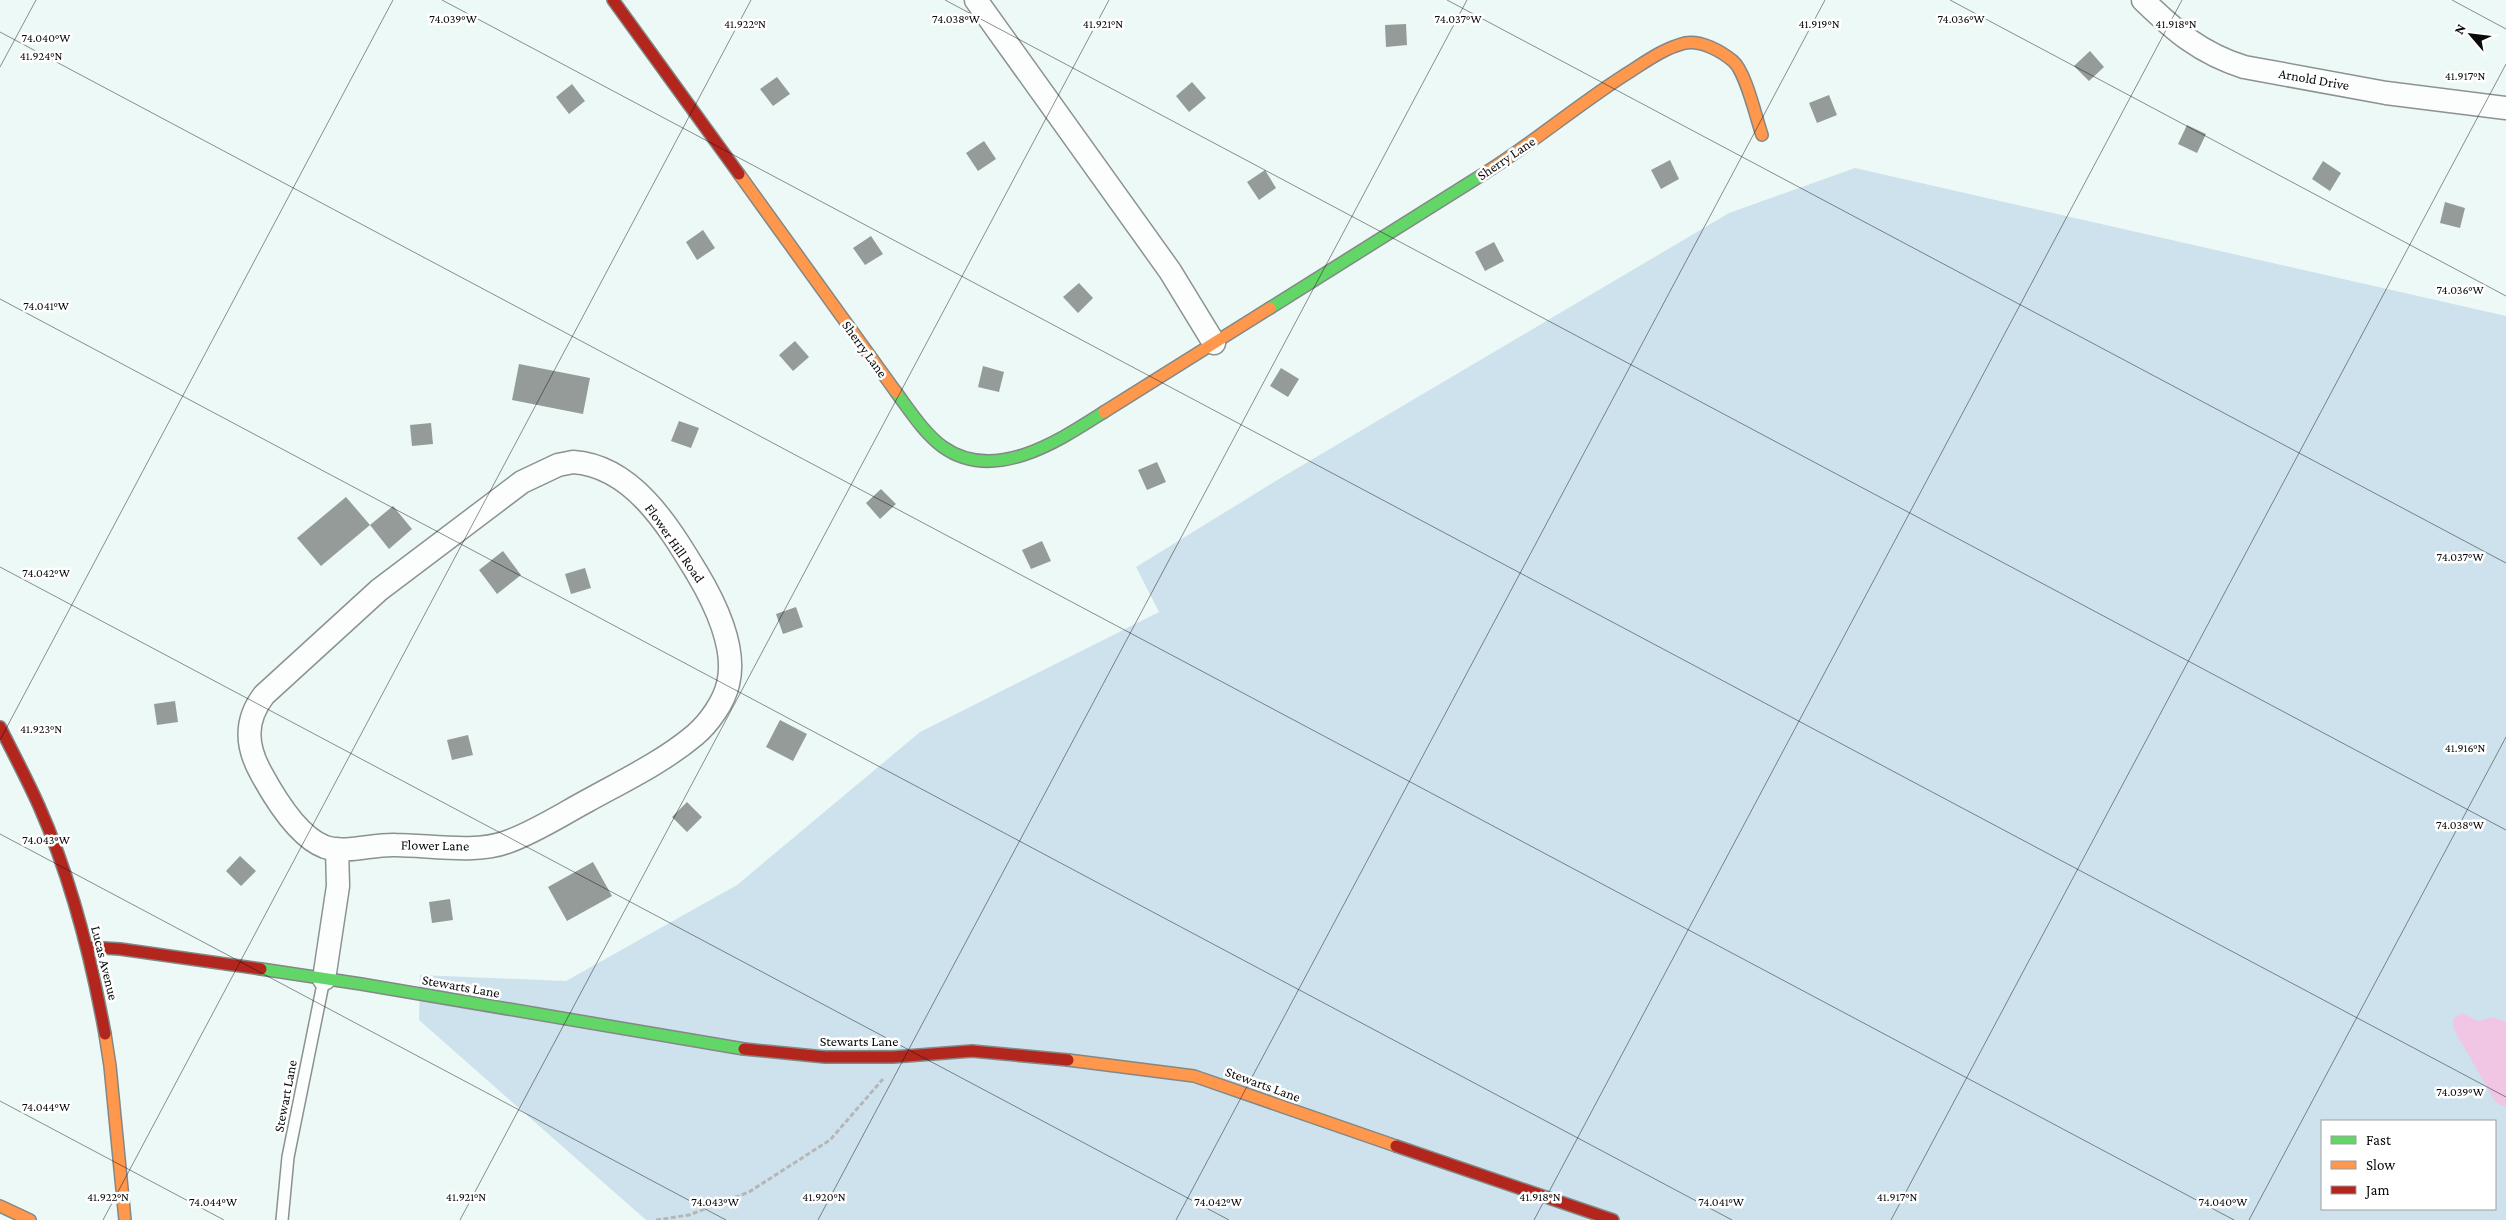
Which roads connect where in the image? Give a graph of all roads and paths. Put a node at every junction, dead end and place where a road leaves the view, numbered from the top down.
1 (613, 0) edge
2 (976, 0) edge
3 (2143, 0) edge
4 (2506, 108) edge
5 (1762, 135) dead end
6 (1214, 343) junction
7 (264, 695) joint
8 (0, 727) edge
9 (558, 817) joint
10 (337, 849) junction
11 (87, 947) junction
12 (324, 979) junction
13 (903, 1056) junction
14 (0, 1206) edge
15 (30, 1220) edge
16 (125, 1220) edge
17 (282, 1220) edge
18 (656, 1220) edge
19 (1613, 1220) edge

1 - 6 main road, Sherry Lane
2 - 6 street
3 - 4 street, Arnold Drive
5 - 6 main road, Sherry Lane
7 - 9 street, Flower Hill Road
7 - 10 street, Flower Lane
8 - 11 main road, Lucas Avenue
9 - 10 street, Flower Lane
10 - 12 street
11 - 12 main road, Stewarts Lane
11 - 16 main road, Lucas Avenue
12 - 13 main road, Stewarts Lane
12 - 17 lane, Stewart Lane
13 - 18 path
13 - 19 main road, Stewarts Lane
14 - 15 main road

